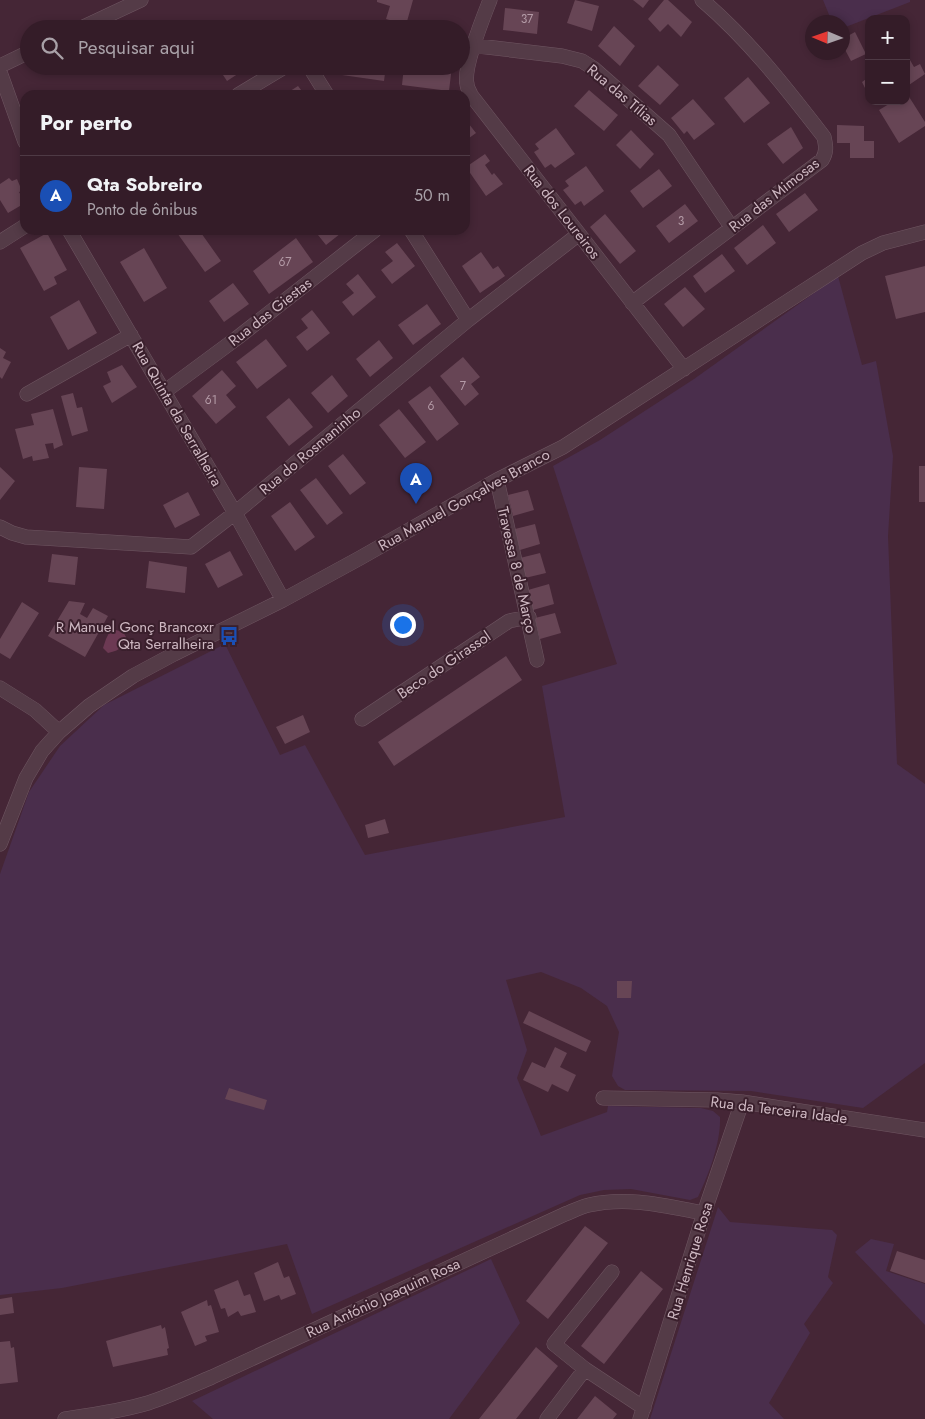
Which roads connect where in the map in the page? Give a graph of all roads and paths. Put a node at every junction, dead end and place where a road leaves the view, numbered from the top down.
1 (141, 0) edge
2 (490, 0) edge
3 (702, 0) edge
4 (98, 20) edge
5 (470, 39) edge
6 (470, 45) edge
7 (20, 56) edge
8 (0, 66) edge
9 (0, 72) edge
10 (271, 75) edge
11 (315, 75) edge
12 (466, 75) edge
13 (246, 90) edge
14 (324, 90) edge
15 (469, 90) edge
16 (470, 93) edge
17 (20, 128) edge
18 (732, 228) junction
19 (20, 229) edge
20 (925, 232) edge
21 (579, 234) junction
22 (73, 235) edge
23 (369, 235) edge
24 (413, 235) edge
25 (0, 242) edge
26 (632, 303) junction
27 (468, 320) junction
28 (131, 335) junction
29 (684, 369) junction
30 (164, 392) junction
31 (27, 394) dead end
32 (497, 480) junction
33 (235, 514) junction
34 (0, 527) edge
35 (283, 600) junction
36 (529, 617) junction
37 (538, 660) dead end
38 (0, 688) edge
39 (362, 719) dead end
40 (59, 732) junction
41 (0, 844) edge
42 (603, 1098) dead end
43 (742, 1102) junction
44 (925, 1130) edge
45 (704, 1213) junction
46 (612, 1272) dead end
47 (585, 1369) junction
48 (642, 1414) edge
49 (64, 1419) edge
50 (547, 1419) edge

1 - 4 street
2 - 5 street, Rua dos Loureiros
3 - 18 street, Rua das Mimosas
6 - 18 street, Rua das Tílias
7 - 8 street
9 - 17 street
10 - 13 street
11 - 14 street
12 - 15 street, Rua dos Loureiros
16 - 21 street, Rua dos Loureiros
18 - 26 street, Rua das Mimosas
19 - 25 street
20 - 29 street, Rua Manuel Gonçalves Branco
21 - 26 street, Rua dos Loureiros
21 - 27 street, Rua do Rosmaninho
22 - 28 street, Rua Quinta da Serralheira
23 - 30 street, Rua das Giestas
24 - 27 street
26 - 29 street, Rua dos Loureiros
27 - 33 street, Rua do Rosmaninho
28 - 30 street, Rua Quinta da Serralheira
28 - 31 street
29 - 32 street, Rua Manuel Gonçalves Branco
30 - 33 street, Rua Quinta da Serralheira
32 - 35 street, Rua Manuel Gonçalves Branco
32 - 36 street, Travessa 8 de Março
33 - 34 street, Rua do Rosmaninho
33 - 35 street, Rua Quinta da Serralheira
35 - 40 street, Rua Manuel Gonçalves Branco
36 - 37 street, Travessa 8 de Março
36 - 39 street, Beco do Girassol
38 - 40 street
40 - 41 street, Rua Manuel Gonçalves Branco
42 - 43 street, Rua da Terceira Idade
43 - 44 street, Rua da Terceira Idade
43 - 45 street, Rua Henrique Rosa
45 - 48 street, Rua Henrique Rosa
45 - 49 street, Rua António Joaquim Rosa
46 - 47 street
47 - 48 street
47 - 50 street

